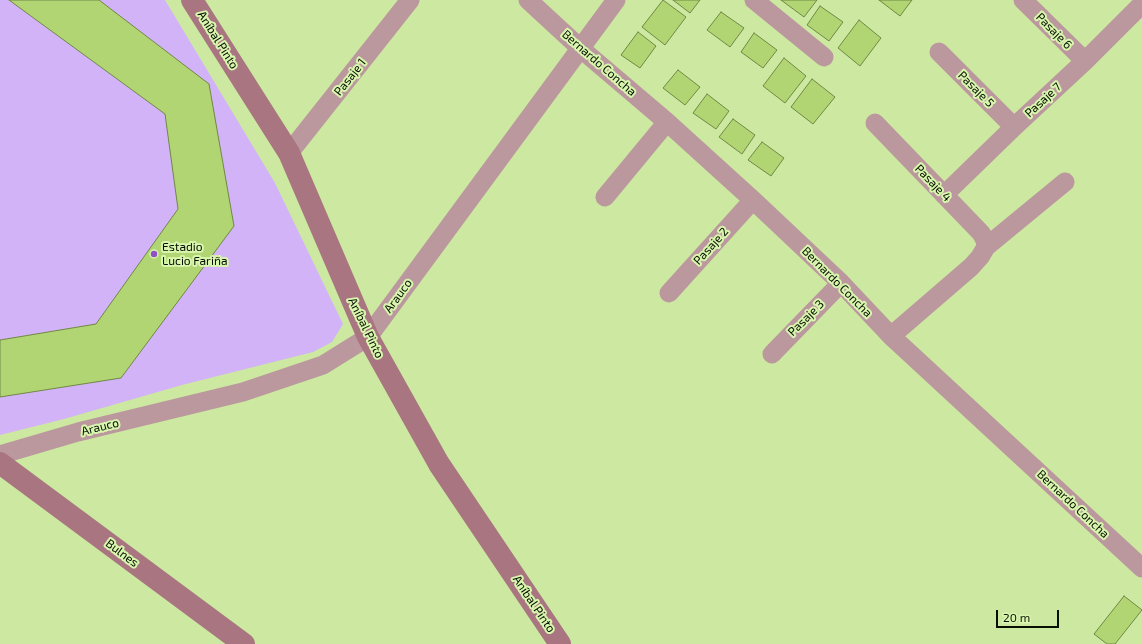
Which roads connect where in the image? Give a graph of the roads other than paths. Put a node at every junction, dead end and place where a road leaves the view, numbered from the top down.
1 (192, 0) edge
2 (410, 0) edge
3 (528, 0) edge
4 (616, 0) edge
5 (754, 0) edge
6 (1023, 0) edge
7 (1142, 4) edge
8 (580, 48) junction
9 (939, 52) dead end
10 (824, 57) dead end
11 (1085, 61) junction
12 (667, 122) junction
13 (875, 123) dead end
14 (1014, 127) junction
15 (289, 153) junction
16 (1064, 182) dead end
17 (944, 195) junction
18 (606, 197) dead end
19 (753, 200) junction
20 (986, 247) junction
21 (841, 283) junction
22 (669, 292) dead end
23 (891, 336) junction
24 (368, 337) junction
25 (772, 354) dead end
26 (0, 455) edge
27 (0, 463) edge
28 (1142, 568) edge
29 (244, 644) edge
30 (560, 644) edge

1 - 15 street, Aníbal Pinto
2 - 15 street, Pasaje 1
3 - 8 street, Bernardo Concha
4 - 8 street, Arauco
5 - 10 street
6 - 11 street, Pasaje 6
7 - 11 street, Pasaje 7
8 - 12 street, Bernardo Concha
8 - 24 street, Arauco
9 - 14 street, Pasaje 5
11 - 14 street, Pasaje 7
12 - 18 street
12 - 19 street, Bernardo Concha
13 - 17 street, Pasaje 4
14 - 17 street, Pasaje 7
15 - 24 street, Aníbal Pinto
16 - 20 street
17 - 20 street, Pasaje 4
19 - 21 street, Bernardo Concha
19 - 22 street, Pasaje 2
20 - 23 street
21 - 23 street, Bernardo Concha
21 - 25 street, Pasaje 3
23 - 28 street, Bernardo Concha
24 - 26 street, Arauco
24 - 30 street, Aníbal Pinto
27 - 29 street, Bulnes

